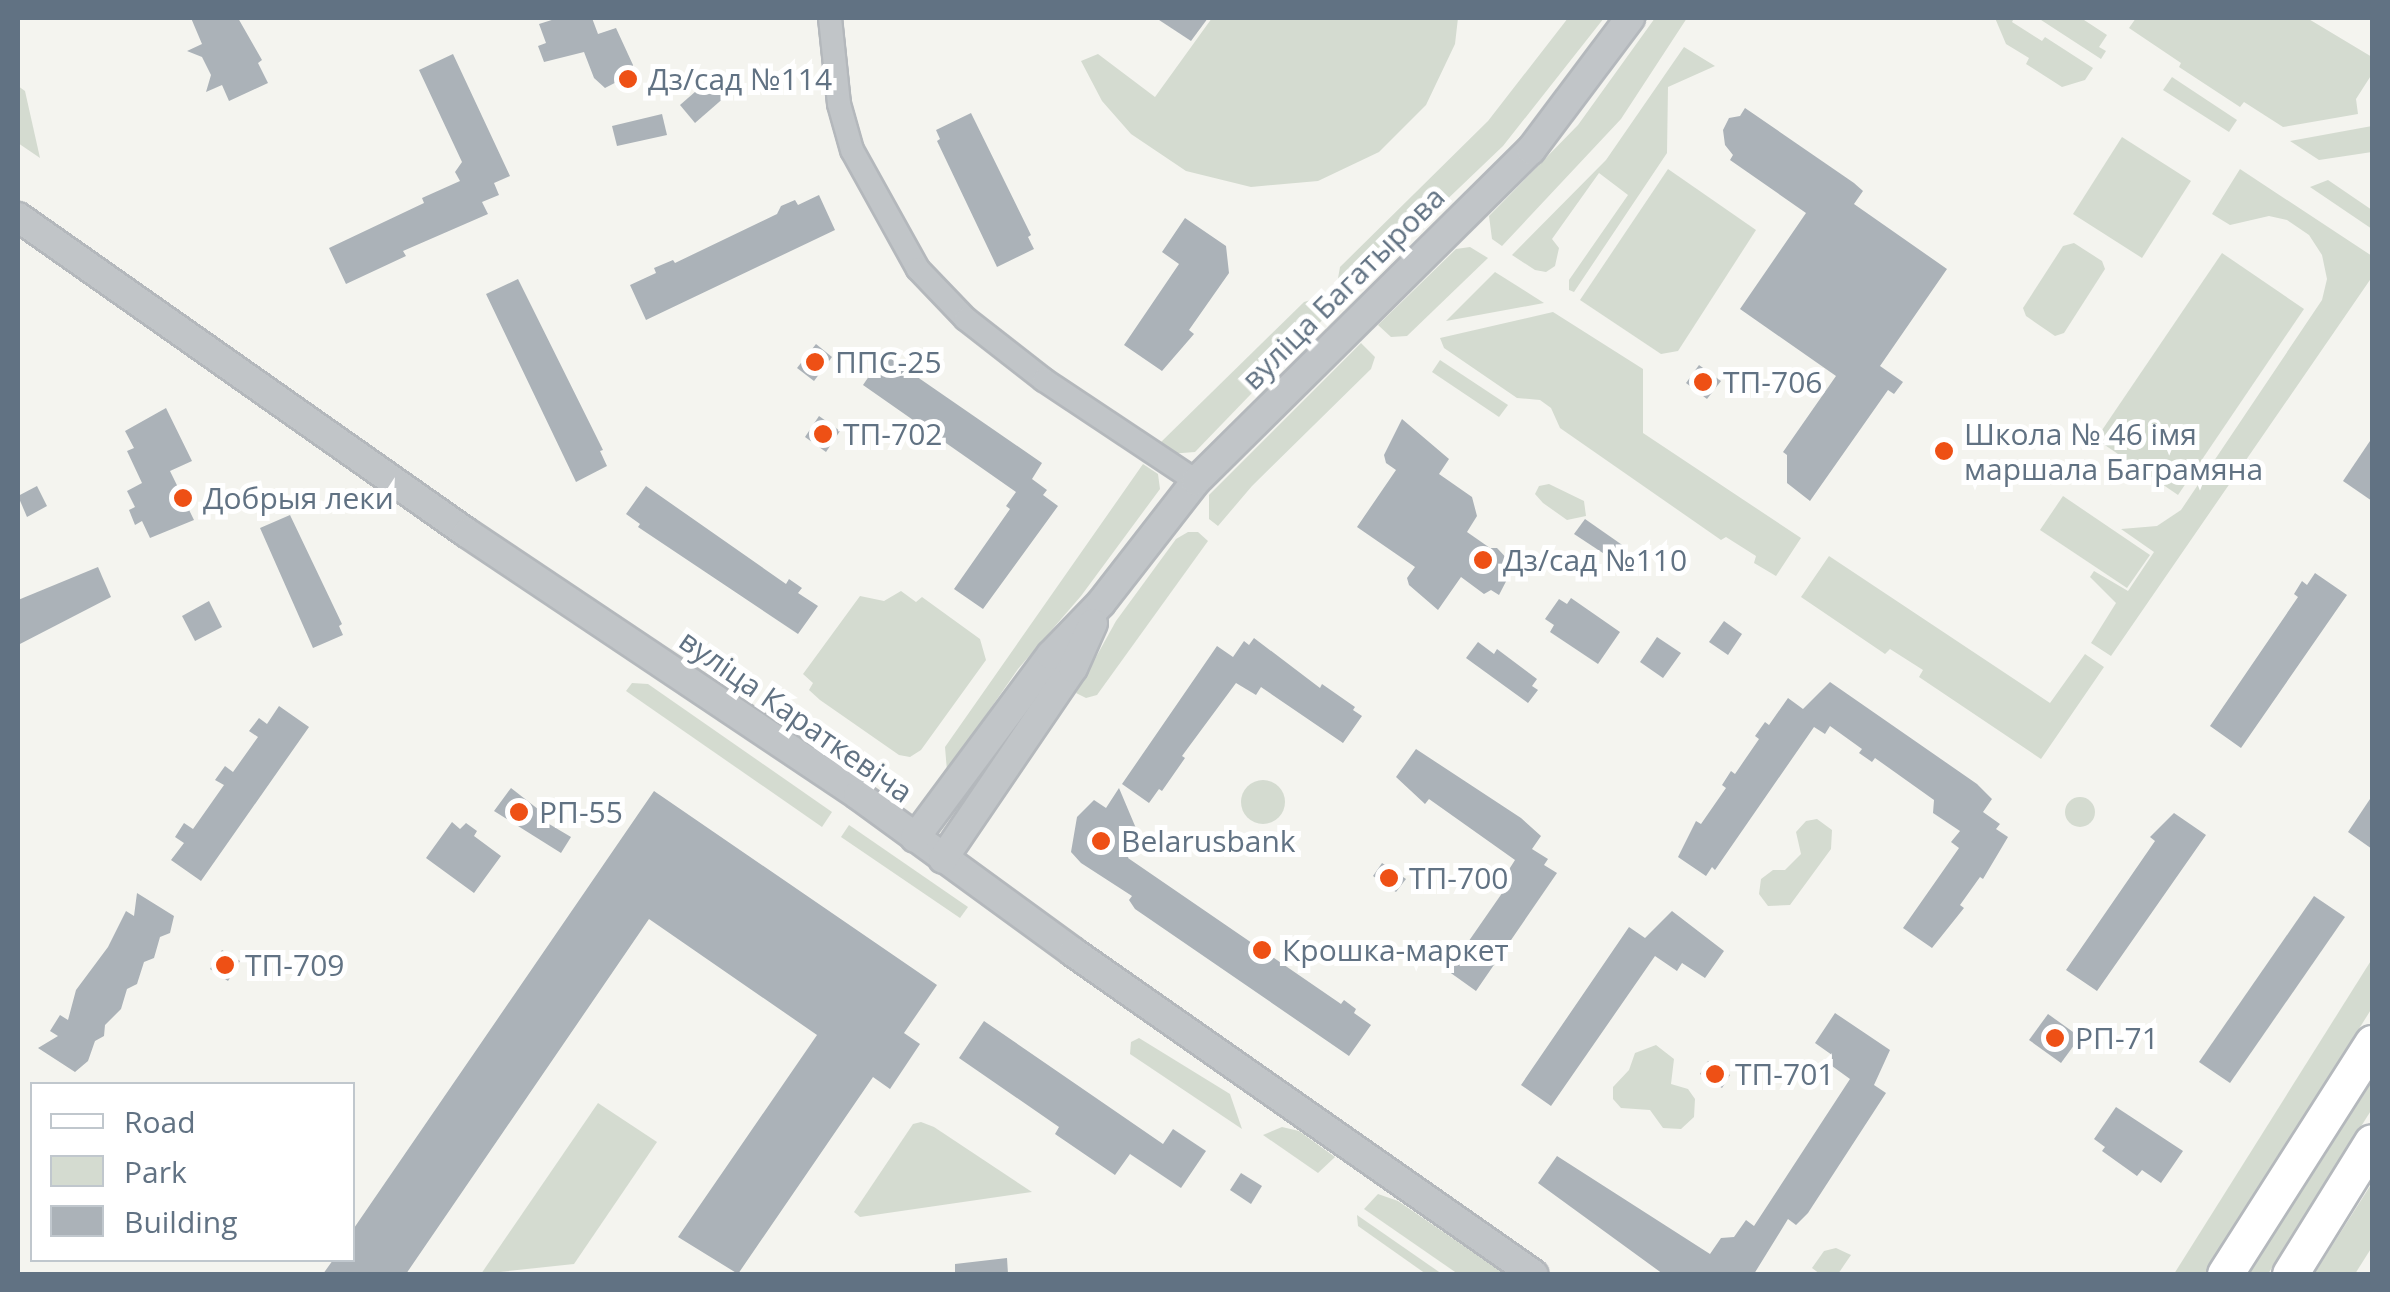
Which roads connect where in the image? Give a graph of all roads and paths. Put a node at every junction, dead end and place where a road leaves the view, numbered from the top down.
1 (830, 18) edge
2 (1630, 18) edge
3 (18, 217) edge
4 (1196, 481) junction
5 (1101, 604) junction
6 (914, 838) junction
7 (943, 859) junction
8 (2372, 1043) edge
9 (2372, 1142) edge
10 (1533, 1274) edge
11 (2226, 1274) edge
12 (2290, 1274) edge

1 - 4 street
2 - 4 street, вуліца Багатырова
3 - 6 street, вуліца Караткевіча
4 - 5 street, вуліца Багатырова
5 - 6 street, вуліца Багатырова
5 - 7 street, вуліца Багатырова
6 - 7 street, вуліца Караткевіча
7 - 10 street, вуліца Караткевіча
8 - 11 main road
9 - 12 main road

